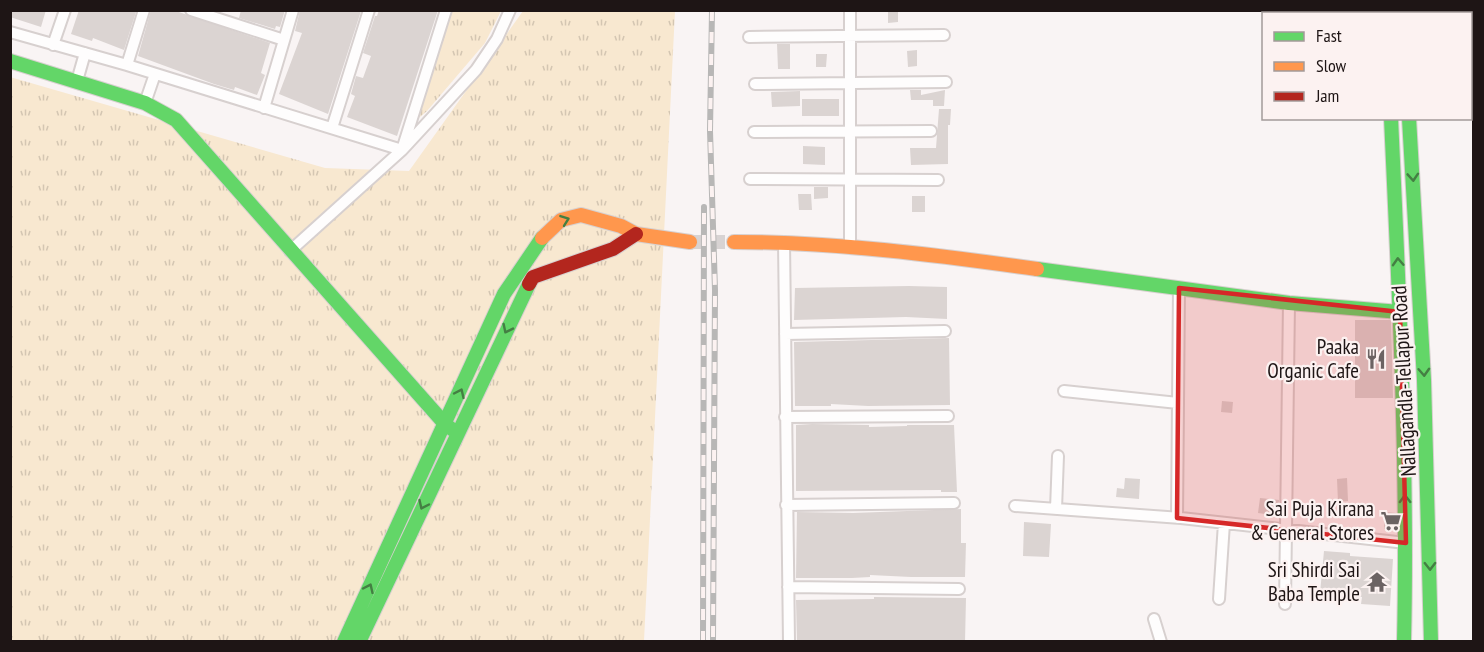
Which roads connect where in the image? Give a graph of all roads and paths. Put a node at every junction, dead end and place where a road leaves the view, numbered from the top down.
1 (65, 10) edge
2 (144, 10) edge
3 (191, 10) edge
4 (293, 10) edge
5 (369, 10) edge
6 (447, 10) edge
7 (510, 10) edge
8 (850, 10) edge
9 (10, 32) edge
10 (849, 35) junction
11 (944, 35) dead end
12 (749, 37) dead end
13 (284, 39) junction
14 (54, 45) junction
15 (85, 53) junction
16 (10, 61) edge
17 (127, 65) junction
18 (154, 74) junction
19 (77, 81) junction
20 (849, 82) junction
21 (946, 82) dead end
22 (755, 84) dead end
23 (145, 103) junction
24 (264, 108) junction
25 (1391, 120) edge
26 (1409, 120) edge
27 (332, 128) junction
28 (849, 131) junction
29 (931, 131) dead end
30 (754, 132) dead end
31 (402, 150) junction
32 (750, 179) dead end
33 (849, 179) junction
34 (938, 180) dead end
35 (636, 234) junction
36 (690, 242) tunnel mouth
37 (734, 242) tunnel mouth
38 (784, 242) junction
39 (850, 247) junction
40 (290, 251) junction
41 (525, 261) junction
42 (533, 277) junction
43 (1179, 288) junction
44 (1289, 303) junction
45 (1400, 312) junction
46 (945, 331) dead end
47 (785, 334) junction
48 (1064, 391) dead end
49 (1178, 403) junction
50 (948, 416) dead end
51 (785, 417) junction
52 (445, 424) junction
53 (457, 433) junction
54 (1058, 456) dead end
55 (954, 503) dead end
56 (786, 505) junction
57 (1015, 506) dead end
58 (1056, 509) junction
59 (1177, 518) junction
60 (1224, 523) junction
61 (1288, 531) junction
62 (1406, 543) junction
63 (788, 587) junction
64 (959, 588) dead end
65 (1219, 599) dead end
66 (1286, 603) dead end
67 (1154, 619) dead end
68 (344, 642) edge
69 (359, 642) edge
70 (789, 642) edge
71 (1161, 642) edge
72 (1404, 642) edge
73 (1431, 642) edge

1 - 14 street
2 - 17 street
3 - 13 street
4 - 13 street
5 - 27 street
6 - 31 street
7 - 31 street
8 - 10 street
9 - 14 street
10 - 11 street
10 - 12 street
10 - 20 street
13 - 24 street
14 - 15 street
15 - 17 street
15 - 19 street
16 - 19 street
17 - 18 street
18 - 23 street
18 - 24 street
19 - 23 street
20 - 21 street
20 - 22 street
20 - 28 street
23 - 40 street
24 - 27 street
45 -> 25 street, Nallagandla-Tellapur Road
26 -> 73 street, Nallagandla-Tellapur Road
27 - 31 street
28 - 29 street
28 - 30 street
28 - 33 street
31 - 40 street
32 - 33 street
33 - 34 street
33 - 39 street
35 - 36 street
41 -> 35 street
35 - 42 street
37 - 38 street
38 - 39 street
38 - 47 street
39 - 43 street
40 - 52 street
41 - 42 street
52 -> 41 street
42 -> 53 street
43 - 44 street
43 - 49 street
44 - 45 street
44 - 61 street
62 -> 45 street, Nallagandla-Tellapur Road
46 - 47 street
47 - 51 street
48 - 49 street
49 - 59 street
50 - 51 street
51 - 56 street
52 - 53 street
68 -> 52 street
53 -> 69 street
54 - 58 street
55 - 56 street
56 - 63 street
57 - 58 street
58 - 59 street
59 - 60 street
60 - 61 street
60 - 65 street
61 - 62 street
61 - 66 street
62 - 72 street, Nallagandla-Tellapur Road
63 - 64 street
63 - 70 street
67 - 71 street

